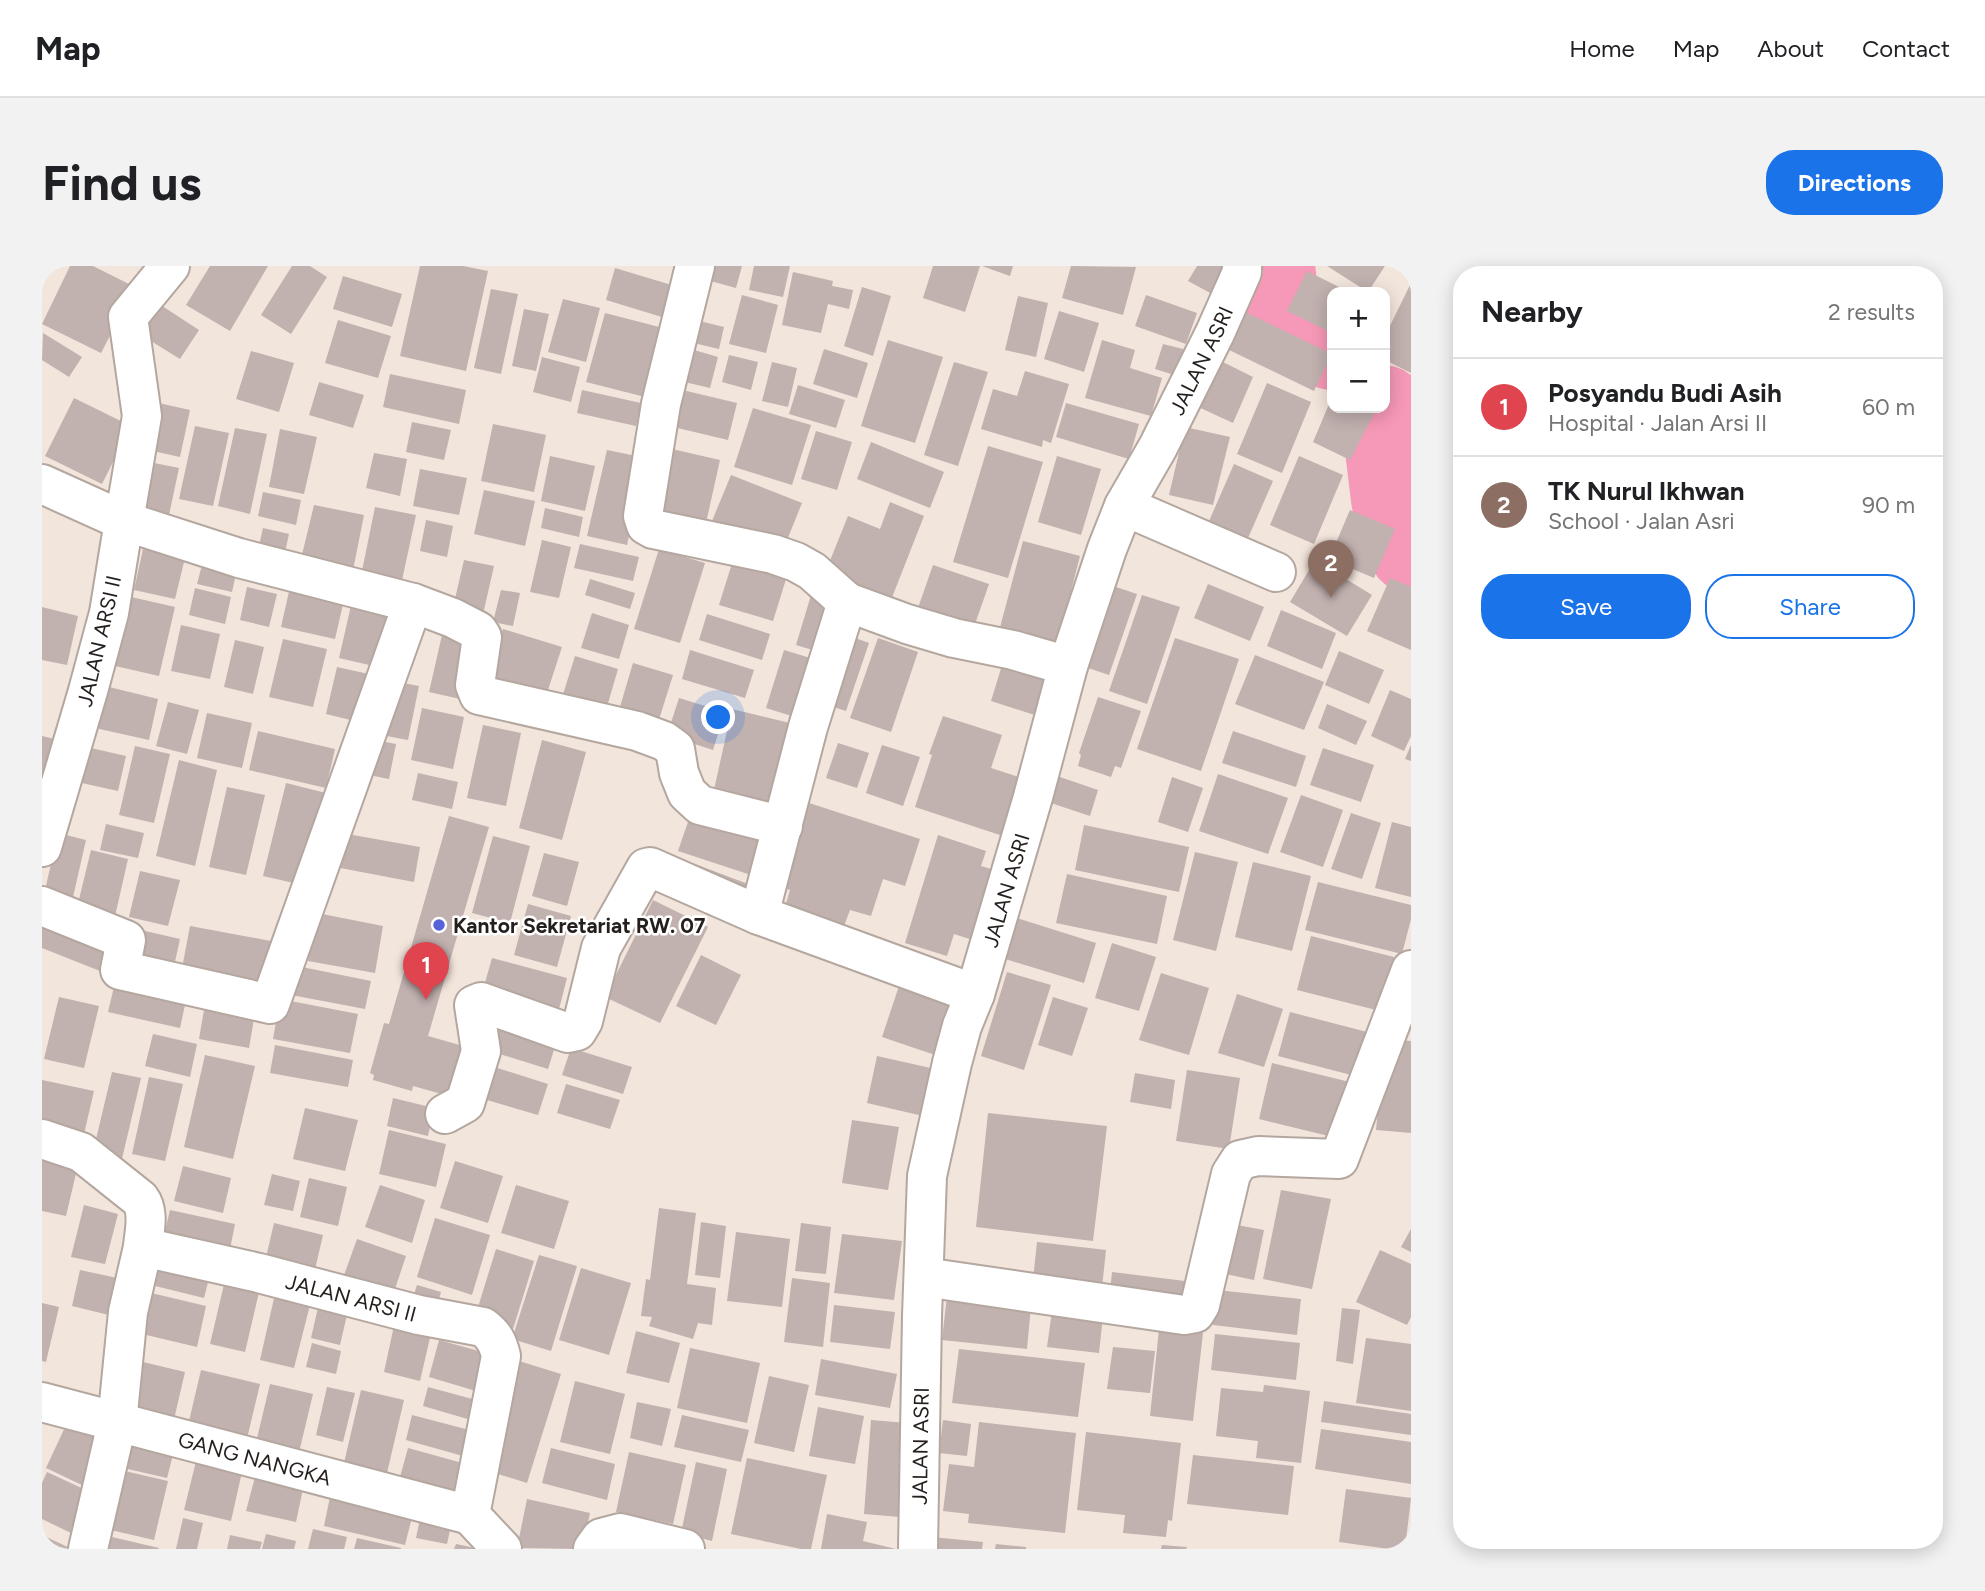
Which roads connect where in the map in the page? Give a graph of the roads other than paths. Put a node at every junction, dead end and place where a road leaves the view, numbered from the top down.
1 (170, 266) edge
2 (695, 266) edge
3 (1242, 266) edge
4 (42, 484) edge
5 (1124, 506) junction
6 (124, 521) junction
7 (1276, 572) dead end
8 (847, 602) junction
9 (413, 603) junction
10 (1068, 666) junction
11 (783, 826) junction
12 (42, 847) edge
13 (42, 906) edge
14 (759, 915) junction
15 (1411, 970) edge
16 (975, 994) junction
17 (445, 1114) dead end
18 (42, 1139) edge
19 (143, 1247) junction
20 (924, 1277) junction
21 (42, 1402) edge
22 (117, 1423) junction
23 (470, 1515) junction
24 (88, 1549) edge
25 (502, 1549) edge
26 (593, 1549) edge
27 (685, 1549) edge
28 (918, 1549) edge

1 - 6 street, JALAN ARSI II
2 - 8 street
3 - 5 street, JALAN ASRI
4 - 6 street
5 - 7 street
5 - 10 street, JALAN ASRI
6 - 9 street
6 - 12 street, JALAN ARSI II
8 - 10 street
8 - 11 street
9 - 11 street
9 - 13 street
10 - 16 street, JALAN ASRI
11 - 14 street
14 - 16 street
14 - 17 street
15 - 20 street
16 - 20 street, JALAN ASRI
18 - 19 street
19 - 22 street
19 - 23 street, JALAN ARSI II
20 - 28 street, JALAN ASRI
21 - 22 street, GANG NANGKA
22 - 23 street, GANG NANGKA
22 - 24 street
23 - 25 street
26 - 27 street

